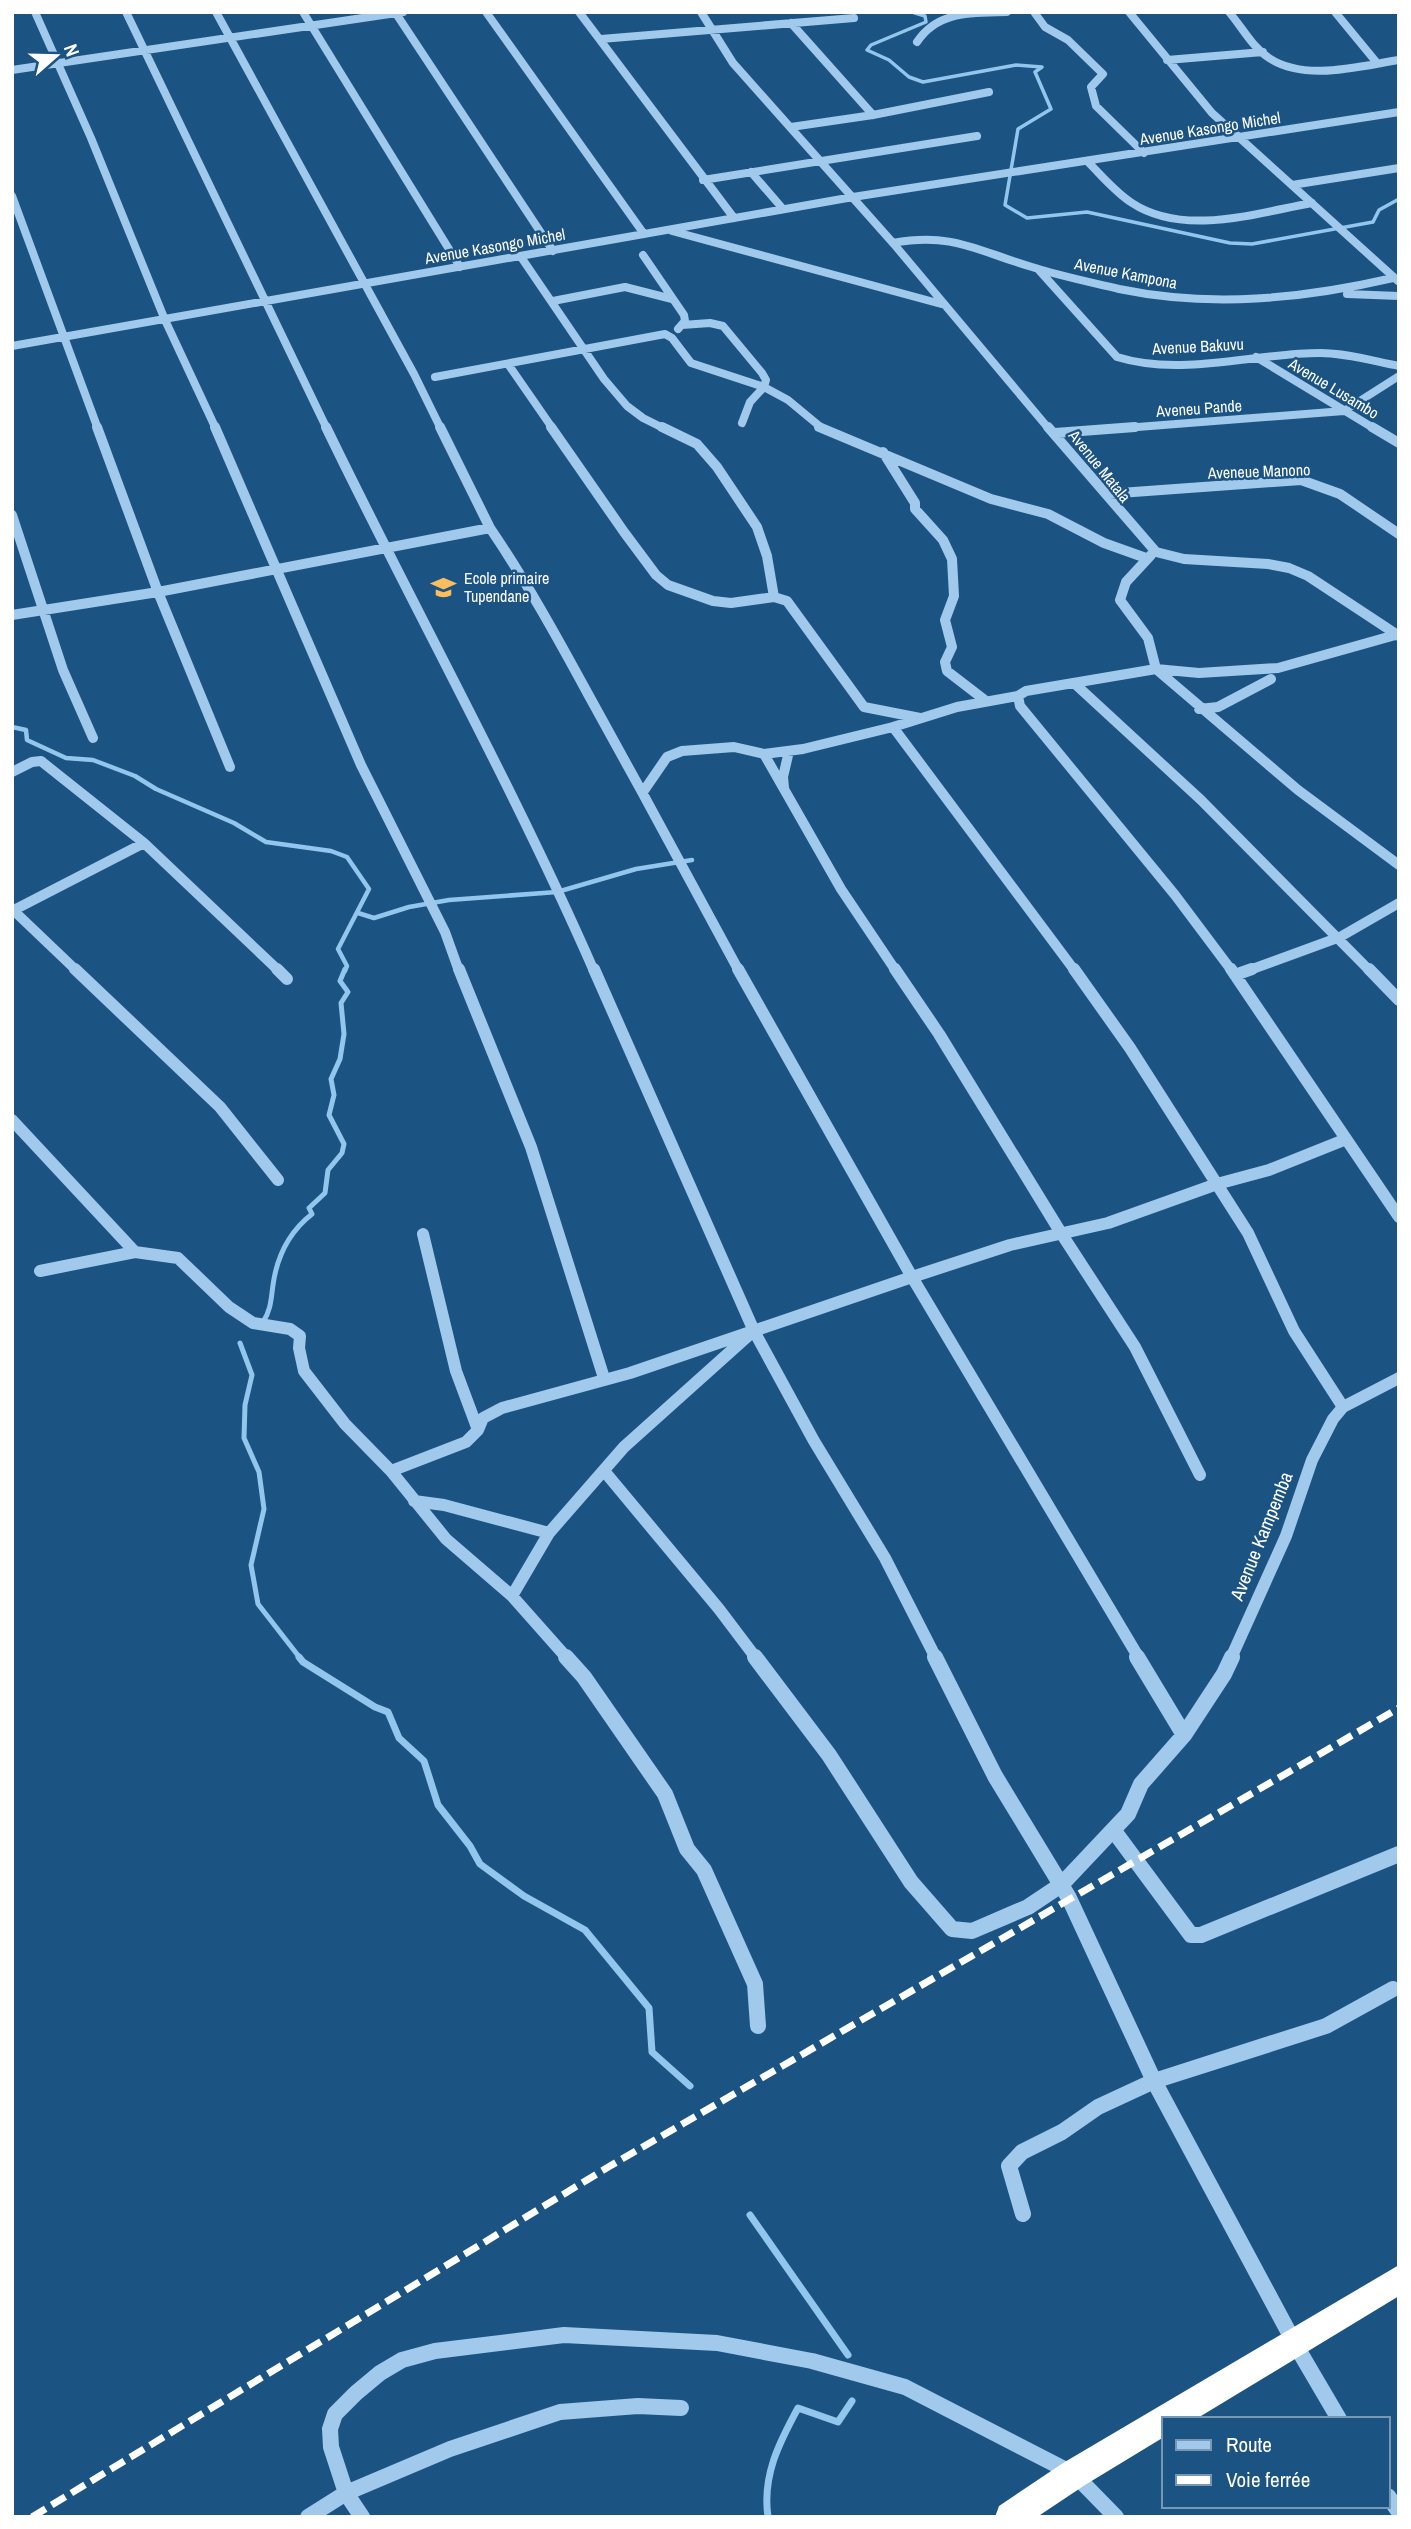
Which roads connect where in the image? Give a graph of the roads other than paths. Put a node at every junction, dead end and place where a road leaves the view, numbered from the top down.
1 (35, 12) edge
2 (126, 12) edge
3 (216, 12) edge
4 (303, 12) edge
5 (486, 12) edge
6 (579, 12) edge
7 (701, 12) edge
8 (1007, 12) edge
9 (1034, 12) edge
10 (1129, 12) edge
11 (1230, 12) edge
12 (1335, 12) edge
13 (398, 13) edge
14 (853, 18) dead end
15 (791, 23) junction
16 (311, 26) junction
17 (710, 29) junction
18 (230, 38) junction
19 (601, 39) junction
20 (917, 42) dead end
21 (145, 51) junction
22 (1263, 52) junction
23 (1167, 60) junction
24 (1399, 60) edge
25 (57, 63) junction
26 (1377, 63) junction
27 (12, 70) edge
28 (989, 92) dead end
29 (1399, 112) edge
30 (873, 115) junction
31 (791, 127) junction
32 (977, 136) dead end
33 (1236, 136) junction
34 (1144, 153) junction
35 (820, 160) junction
36 (1088, 162) junction
37 (1399, 168) edge
38 (751, 172) junction
39 (1026, 172) joint
40 (703, 180) junction
41 (1292, 185) junction
42 (12, 195) edge
43 (853, 197) junction
44 (1312, 203) junction
45 (783, 209) junction
46 (734, 218) junction
47 (668, 230) junction
48 (644, 234) junction
49 (941, 239) joint
50 (893, 243) junction
51 (553, 251) junction
52 (643, 254) dead end
53 (521, 257) junction
54 (460, 267) junction
55 (1038, 269) junction
56 (1396, 280) edge
57 (362, 283) junction
58 (1308, 295) junction
59 (1399, 296) edge
60 (672, 299) junction
61 (265, 300) junction
62 (553, 302) junction
63 (945, 305) junction
64 (165, 320) junction
65 (682, 325) junction
66 (665, 334) junction
67 (66, 337) junction
68 (12, 346) edge
69 (585, 349) junction
70 (1256, 357) junction
71 (508, 364) junction
72 (1399, 366) edge
73 (1399, 376) edge
74 (435, 377) dead end
75 (764, 387) junction
76 (1344, 411) junction
77 (742, 423) dead end
78 (1055, 433) junction
79 (1399, 443) edge
80 (883, 452) junction
81 (1106, 494) junction
82 (12, 515) edge
83 (490, 527) junction
84 (1399, 534) edge
85 (384, 547) junction
86 (1156, 552) junction
87 (1146, 558) junction
88 (274, 568) junction
89 (158, 592) junction
90 (774, 597) junction
91 (42, 609) junction
92 (12, 615) edge
93 (1398, 635) edge
94 (1156, 669) junction
95 (1271, 679) dead end
96 (1073, 683) junction
97 (1018, 696) junction
98 (986, 701) junction
99 (1199, 709) junction
100 (920, 718) junction
101 (893, 727) junction
102 (93, 738) dead end
103 (789, 751) junction
104 (764, 754) junction
105 (230, 767) dead end
106 (12, 772) edge
107 (784, 791) junction
108 (643, 792) junction
109 (144, 844) junction
110 (1399, 865) edge
111 (1399, 903) edge
112 (13, 910) edge
113 (1339, 940) junction
114 (1235, 975) junction
115 (288, 979) dead end
116 (1399, 1000) edge
117 (12, 1121) edge
118 (1344, 1140) junction
119 (278, 1180) dead end
120 (1217, 1184) junction
121 (1399, 1217) edge
122 (1061, 1233) junction
123 (424, 1234) dead end
124 (135, 1252) junction
125 (40, 1271) dead end
126 (912, 1277) junction
127 (754, 1331) junction
128 (604, 1377) junction
129 (1399, 1378) edge
130 (1343, 1407) junction
131 (478, 1430) junction
132 (391, 1471) junction
133 (605, 1472) junction
134 (1200, 1475) dead end
135 (414, 1501) junction
136 (549, 1533) junction
137 (512, 1596) junction
138 (1184, 1735) junction
139 (1114, 1831) junction
140 (1399, 1854) edge
141 (1061, 1885) junction
142 (1393, 1989) dead end
143 (758, 2026) dead end
144 (1154, 2081) junction
145 (1023, 2214) dead end
146 (1399, 2279) edge
147 (1296, 2344) junction
148 (681, 2408) dead end
149 (1171, 2417) edge
150 (1338, 2417) edge
151 (1162, 2422) edge
152 (1073, 2474) junction
153 (346, 2493) junction
154 (308, 2517) edge
155 (362, 2517) edge
156 (1010, 2517) edge
157 (1116, 2517) edge

1 - 25 street
2 - 21 street
3 - 18 street
4 - 16 street
5 - 48 street
6 - 19 street
7 - 17 street, Avenue Matala
8 - 20 street
9 - 34 street
10 - 23 street
11 - 22 street
12 - 26 street
13 - 16 street
13 - 51 street
14 - 15 street
15 - 17 street
15 - 30 street
16 - 18 street
16 - 54 street
17 - 19 street
17 - 31 street, Avenue Matala
18 - 21 street
18 - 57 street
19 - 40 street
21 - 25 street
21 - 61 street
22 - 23 street
22 - 26 street
23 - 33 street
24 - 26 street
25 - 27 street
25 - 64 street
28 - 30 street
29 - 33 street, Avenue Kasongo Michel
30 - 31 street
31 - 35 street, Avenue Matala
32 - 35 street
33 - 34 street, Avenue Kasongo Michel
33 - 41 street
34 - 36 street, Avenue Kasongo Michel
35 - 38 street
35 - 43 street, Avenue Matala
36 - 39 street, Avenue Kasongo Michel
36 - 44 street
37 - 41 street
38 - 40 street
38 - 45 street
39 - 43 street, Avenue Kasongo Michel
40 - 46 street
41 - 44 street
42 - 67 street
43 - 45 street, Avenue Kasongo Michel
43 - 50 street, Avenue Matala
44 - 56 street
45 - 46 street, Avenue Kasongo Michel
46 - 47 street, Avenue Kasongo Michel
47 - 48 street, Avenue Kasongo Michel
47 - 63 street
48 - 51 street, Avenue Kasongo Michel
49 - 50 street
49 - 55 street, Avenue Kampona
50 - 63 street, Avenue Matala
51 - 53 street, Avenue Kasongo Michel
52 - 60 street
53 - 54 street, Avenue Kasongo Michel
53 - 62 street
54 - 57 street, Avenue Kasongo Michel
55 - 58 street, Avenue Kampona
55 - 70 street, Avenue Bakuvu
56 - 58 street, Avenue Kampona
57 - 61 street, Avenue Kasongo Michel
57 - 83 street
58 - 59 street
60 - 62 street
60 - 65 street
61 - 64 street, Avenue Kasongo Michel
61 - 85 street
62 - 69 street
63 - 78 street, Avenue Matala
64 - 67 street, Avenue Kasongo Michel
64 - 88 street
65 - 66 street
65 - 75 street
66 - 69 street
66 - 75 street
67 - 68 street, Avenue Kasongo Michel
67 - 89 street
69 - 71 street
69 - 90 street
70 - 72 street, Avenue Bakuvu
70 - 76 street, Avenue Lusambo
71 - 74 street
71 - 90 street
73 - 76 street
75 - 77 street
75 - 80 street
76 - 78 street, Aveneu Pande
76 - 79 street, Avenue Lusambo
78 - 81 street, Avenue Matala
80 - 87 street
80 - 98 street
81 - 84 street, Aveneue Manono
81 - 86 street, Avenue Matala
82 - 91 street
83 - 85 street
83 - 108 street
85 - 88 street
85 - 127 street
86 - 87 street
86 - 93 street
87 - 94 street
88 - 89 street
88 - 128 street
89 - 91 street
89 - 105 street
90 - 100 street
91 - 92 street
91 - 102 street
93 - 94 street
94 - 96 street
94 - 99 street
95 - 99 street
96 - 97 street
96 - 113 street
97 - 98 street
97 - 114 street
98 - 100 street
99 - 110 street
100 - 101 street
101 - 103 street
101 - 120 street
103 - 104 street
103 - 107 street
104 - 107 street
104 - 108 street
106 - 109 street
107 - 122 street
108 - 126 street
109 - 112 street
109 - 115 street
111 - 113 street
112 - 119 street
113 - 114 street
113 - 116 street
114 - 118 street
117 - 124 street
118 - 120 street
118 - 121 street
120 - 122 street
120 - 130 street
122 - 126 street
122 - 134 street
123 - 131 street
124 - 125 street
124 - 132 street
126 - 127 street
126 - 138 street
127 - 128 street
127 - 133 street
127 - 141 street
128 - 131 street
129 - 130 street
130 - 138 street, Avenue Kampemba
131 - 132 street
132 - 135 street
133 - 136 street
133 - 141 street
135 - 136 street
135 - 137 street
136 - 137 street
137 - 143 street
138 - 139 street, Avenue Kampemba
139 - 140 street
139 - 141 street, Avenue Kampemba
141 - 144 street
142 - 144 street
144 - 145 street
144 - 147 street
146 - 147 highway
147 - 149 highway
147 - 150 street
148 - 153 street
151 - 152 highway
152 - 153 street
152 - 156 highway
152 - 157 street
153 - 154 street
153 - 155 street

